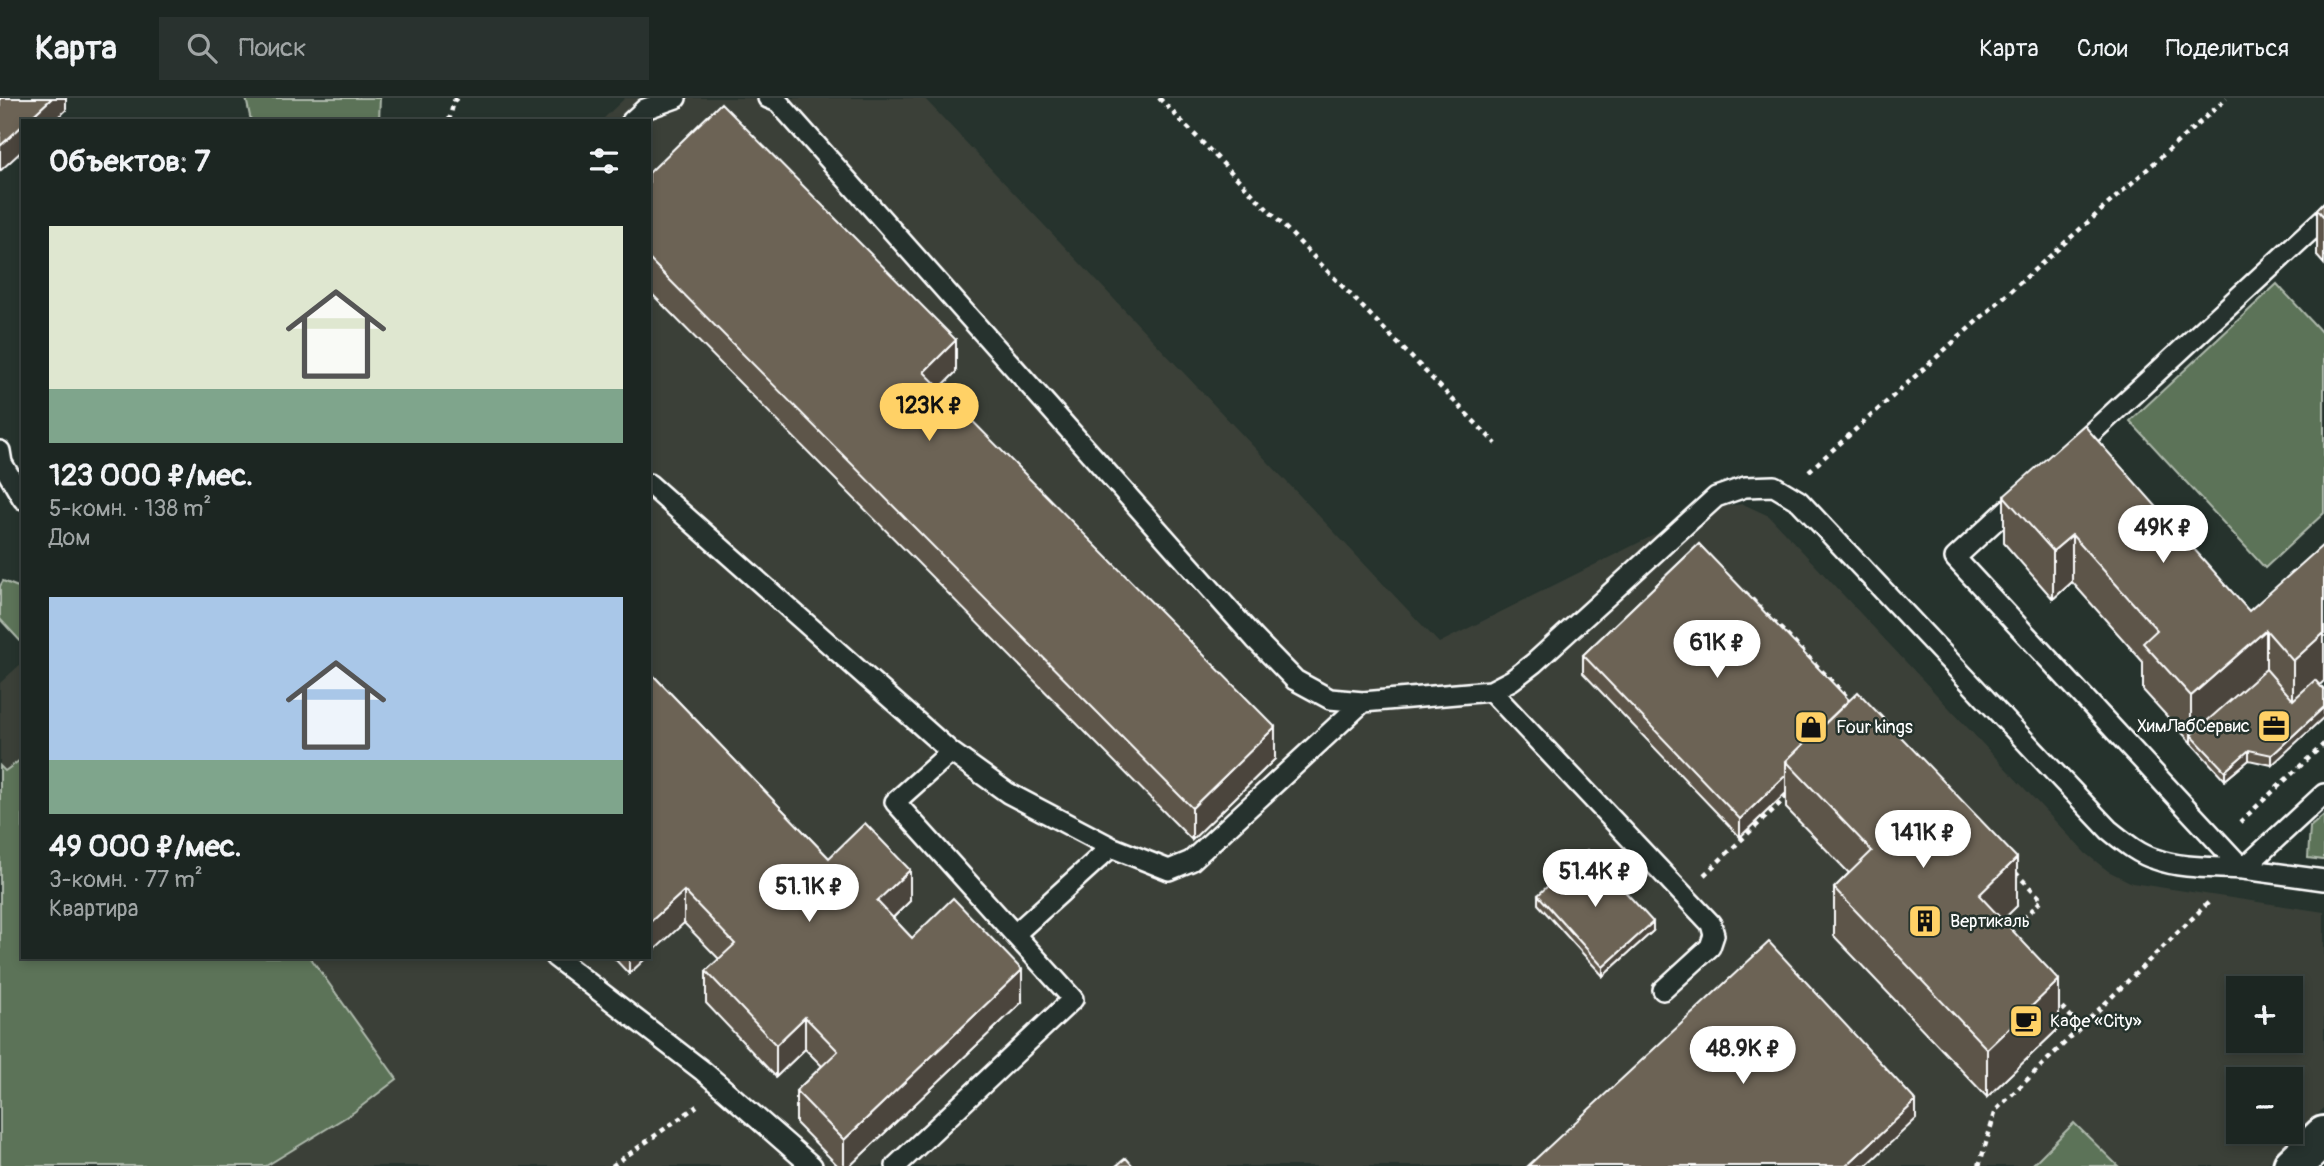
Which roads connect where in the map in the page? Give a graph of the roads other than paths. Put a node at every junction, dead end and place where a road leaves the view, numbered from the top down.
1 (676, 98) edge
2 (768, 98) edge
3 (634, 119) edge
4 (2324, 218) edge
5 (0, 451) edge
6 (2056, 466) edge
7 (2036, 484) edge
8 (651, 486) edge
9 (21, 496) edge
10 (1491, 691) junction
11 (1363, 702) junction
12 (951, 751) junction
13 (2324, 793) edge
14 (1111, 847) junction
15 (2243, 869) junction
16 (2324, 880) edge
17 (1015, 933) junction
18 (558, 959) edge
19 (1663, 990) dead end
20 (2324, 1136) edge
21 (812, 1166) edge
22 (895, 1166) edge
23 (2293, 1166) edge

1 - 3 lane
2 - 11 lane
4 - 6 lane
5 - 9 lane
7 - 15 lane
8 - 12 lane
10 - 11 lane
10 - 15 lane
10 - 19 lane
11 - 14 lane
12 - 14 lane
12 - 17 lane
13 - 15 lane
14 - 17 lane
15 - 16 lane
17 - 22 lane
18 - 21 lane
20 - 23 street

